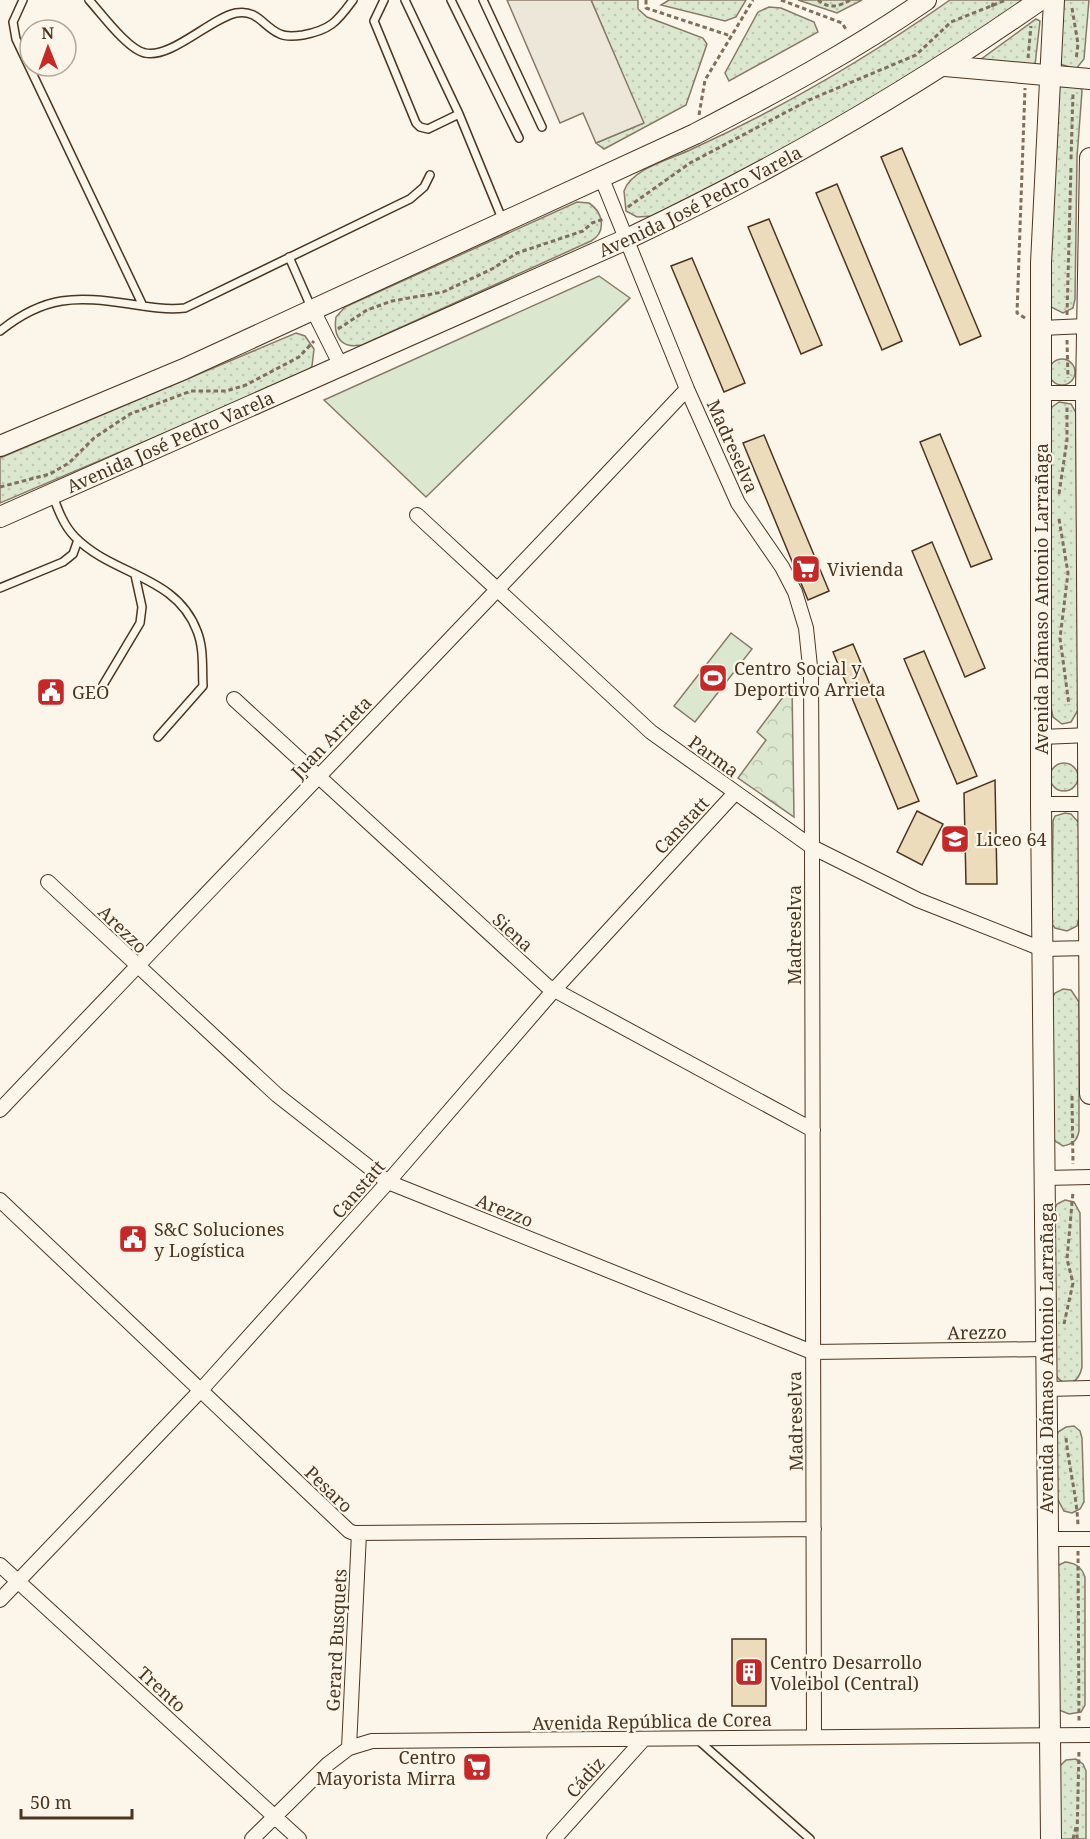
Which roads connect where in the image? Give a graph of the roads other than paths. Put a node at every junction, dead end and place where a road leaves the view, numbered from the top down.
1 (22, 0) edge
2 (89, 0) edge
3 (353, 0) edge
4 (384, 0) edge
5 (405, 0) edge
6 (451, 0) edge
7 (483, 0) edge
8 (926, 0) edge
9 (1054, 0) edge
10 (1036, 3) edge
11 (945, 66) junction
12 (1048, 75) junction
13 (1090, 78) edge
14 (459, 114) junction
15 (542, 127) dead end
16 (519, 138) dead end
17 (1090, 158) edge
18 (430, 175) dead end
19 (602, 179) junction
20 (504, 223) junction
21 (627, 239) junction
22 (289, 257) junction
23 (143, 306) junction
24 (313, 310) junction
25 (1088, 325) edge
26 (1041, 328) junction
27 (0, 331) edge
28 (341, 366) junction
29 (687, 389) junction
30 (1041, 393) junction
31 (1086, 393) junction
32 (0, 446) edge
33 (52, 494) junction
34 (417, 515) dead end
35 (0, 517) edge
36 (78, 540) junction
37 (135, 574) junction
38 (0, 588) edge
39 (498, 591) junction
40 (103, 685) dead end
41 (234, 699) dead end
42 (1089, 736) edge
43 (158, 737) dead end
44 (1041, 737) junction
45 (316, 777) junction
46 (735, 793) junction
47 (1041, 804) junction
48 (1088, 807) edge
49 (812, 847) junction
50 (48, 882) dead end
51 (1042, 949) junction
52 (1089, 949) edge
53 (136, 967) junction
54 (554, 990) junction
55 (1090, 1094) edge
56 (0, 1110) edge
57 (813, 1130) junction
58 (1045, 1178) junction
59 (1090, 1178) edge
60 (388, 1182) junction
61 (0, 1200) edge
62 (1046, 1349) junction
63 (812, 1352) junction
64 (1090, 1388) edge
65 (1046, 1389) junction
66 (201, 1390) junction
67 (814, 1529) junction
68 (359, 1533) junction
69 (1047, 1539) junction
70 (1090, 1539) edge
71 (0, 1565) edge
72 (16, 1581) junction
73 (0, 1600) edge
74 (1090, 1735) edge
75 (814, 1736) junction
76 (1051, 1736) junction
77 (696, 1738) junction
78 (643, 1740) junction
79 (349, 1748) junction
80 (274, 1816) junction
81 (252, 1839) edge
82 (300, 1839) edge
83 (554, 1839) edge
84 (810, 1839) edge
85 (1051, 1839) edge

1 - 23 lane
2 - 3 lane
4 - 14 lane
5 - 14 lane
6 - 16 lane
7 - 15 lane
8 - 19 street
9 - 12 street, Avenida Dámaso Antonio Larrañaga
10 - 11 street, Avenida José Pedro Varela
11 - 12 street
11 - 21 street, Avenida José Pedro Varela
12 - 13 street
12 - 26 street, Avenida Dámaso Antonio Larrañaga
14 - 20 lane
17 - 25 street
18 - 22 lane
19 - 20 street
19 - 21 street, Madreselva
20 - 24 street
21 - 28 street, Avenida José Pedro Varela
21 - 29 street, Madreselva
22 - 23 lane
22 - 24 lane
23 - 27 lane
24 - 28 street
24 - 32 street
25 - 26 street
25 - 31 street
26 - 30 street, Avenida Dámaso Antonio Larrañaga
28 - 33 street, Avenida José Pedro Varela
29 - 39 street, Juan Arrieta
29 - 49 street, Madreselva
30 - 31 street
30 - 44 street, Avenida Dámaso Antonio Larrañaga
31 - 42 street
33 - 35 street, Avenida José Pedro Varela
33 - 36 lane
34 - 39 street, Parma
36 - 37 lane
36 - 38 lane
37 - 40 lane
37 - 43 lane
39 - 45 street, Juan Arrieta
39 - 46 street, Parma
41 - 45 street, Siena
42 - 44 street
42 - 48 street
44 - 47 street, Avenida Dámaso Antonio Larrañaga
45 - 53 street, Juan Arrieta
45 - 54 street, Siena
46 - 49 street, Parma
46 - 54 street, Canstatt
47 - 48 street
47 - 51 street, Avenida Dámaso Antonio Larrañaga
48 - 52 street
49 - 51 street, Parma
49 - 57 street, Madreselva
50 - 53 street, Arezzo
51 - 52 street
51 - 58 street, Avenida Dámaso Antonio Larrañaga
52 - 55 street
53 - 56 street, Juan Arrieta
53 - 60 street, Arezzo
54 - 57 street, Siena
54 - 60 street, Canstatt
57 - 63 street, Madreselva
58 - 59 street, Avenida Dámaso Antonio Larrañaga
58 - 62 street, Avenida Dámaso Antonio Larrañaga
60 - 63 street, Arezzo
60 - 66 street, Canstatt
61 - 66 street, Pesaro
62 - 63 street, Arezzo
62 - 65 street, Avenida Dámaso Antonio Larrañaga
63 - 67 street, Madreselva
64 - 65 street
65 - 69 street, Avenida Dámaso Antonio Larrañaga
66 - 68 street, Pesaro
66 - 72 street, Canstatt
67 - 68 street, Pesaro
67 - 75 street, Madreselva
68 - 79 street, Gerard Busquets
69 - 70 street, Avenida Dámaso Antonio Larrañaga
69 - 76 street, Avenida Dámaso Antonio Larrañaga
71 - 72 street, Trento
72 - 73 street, Canstatt
72 - 80 street, Trento
74 - 76 street, Avenida República de Corea
75 - 76 street, Avenida República de Corea
75 - 77 street, Avenida República de Corea
76 - 85 street, Avenida Dámaso Antonio Larrañaga
77 - 78 street, Avenida República de Corea
77 - 84 lane
78 - 79 street, Avenida República de Corea
78 - 83 street, Cádiz
79 - 80 street, Avenida República de Corea
80 - 81 street, Avenida República de Corea
80 - 82 street, Trento

